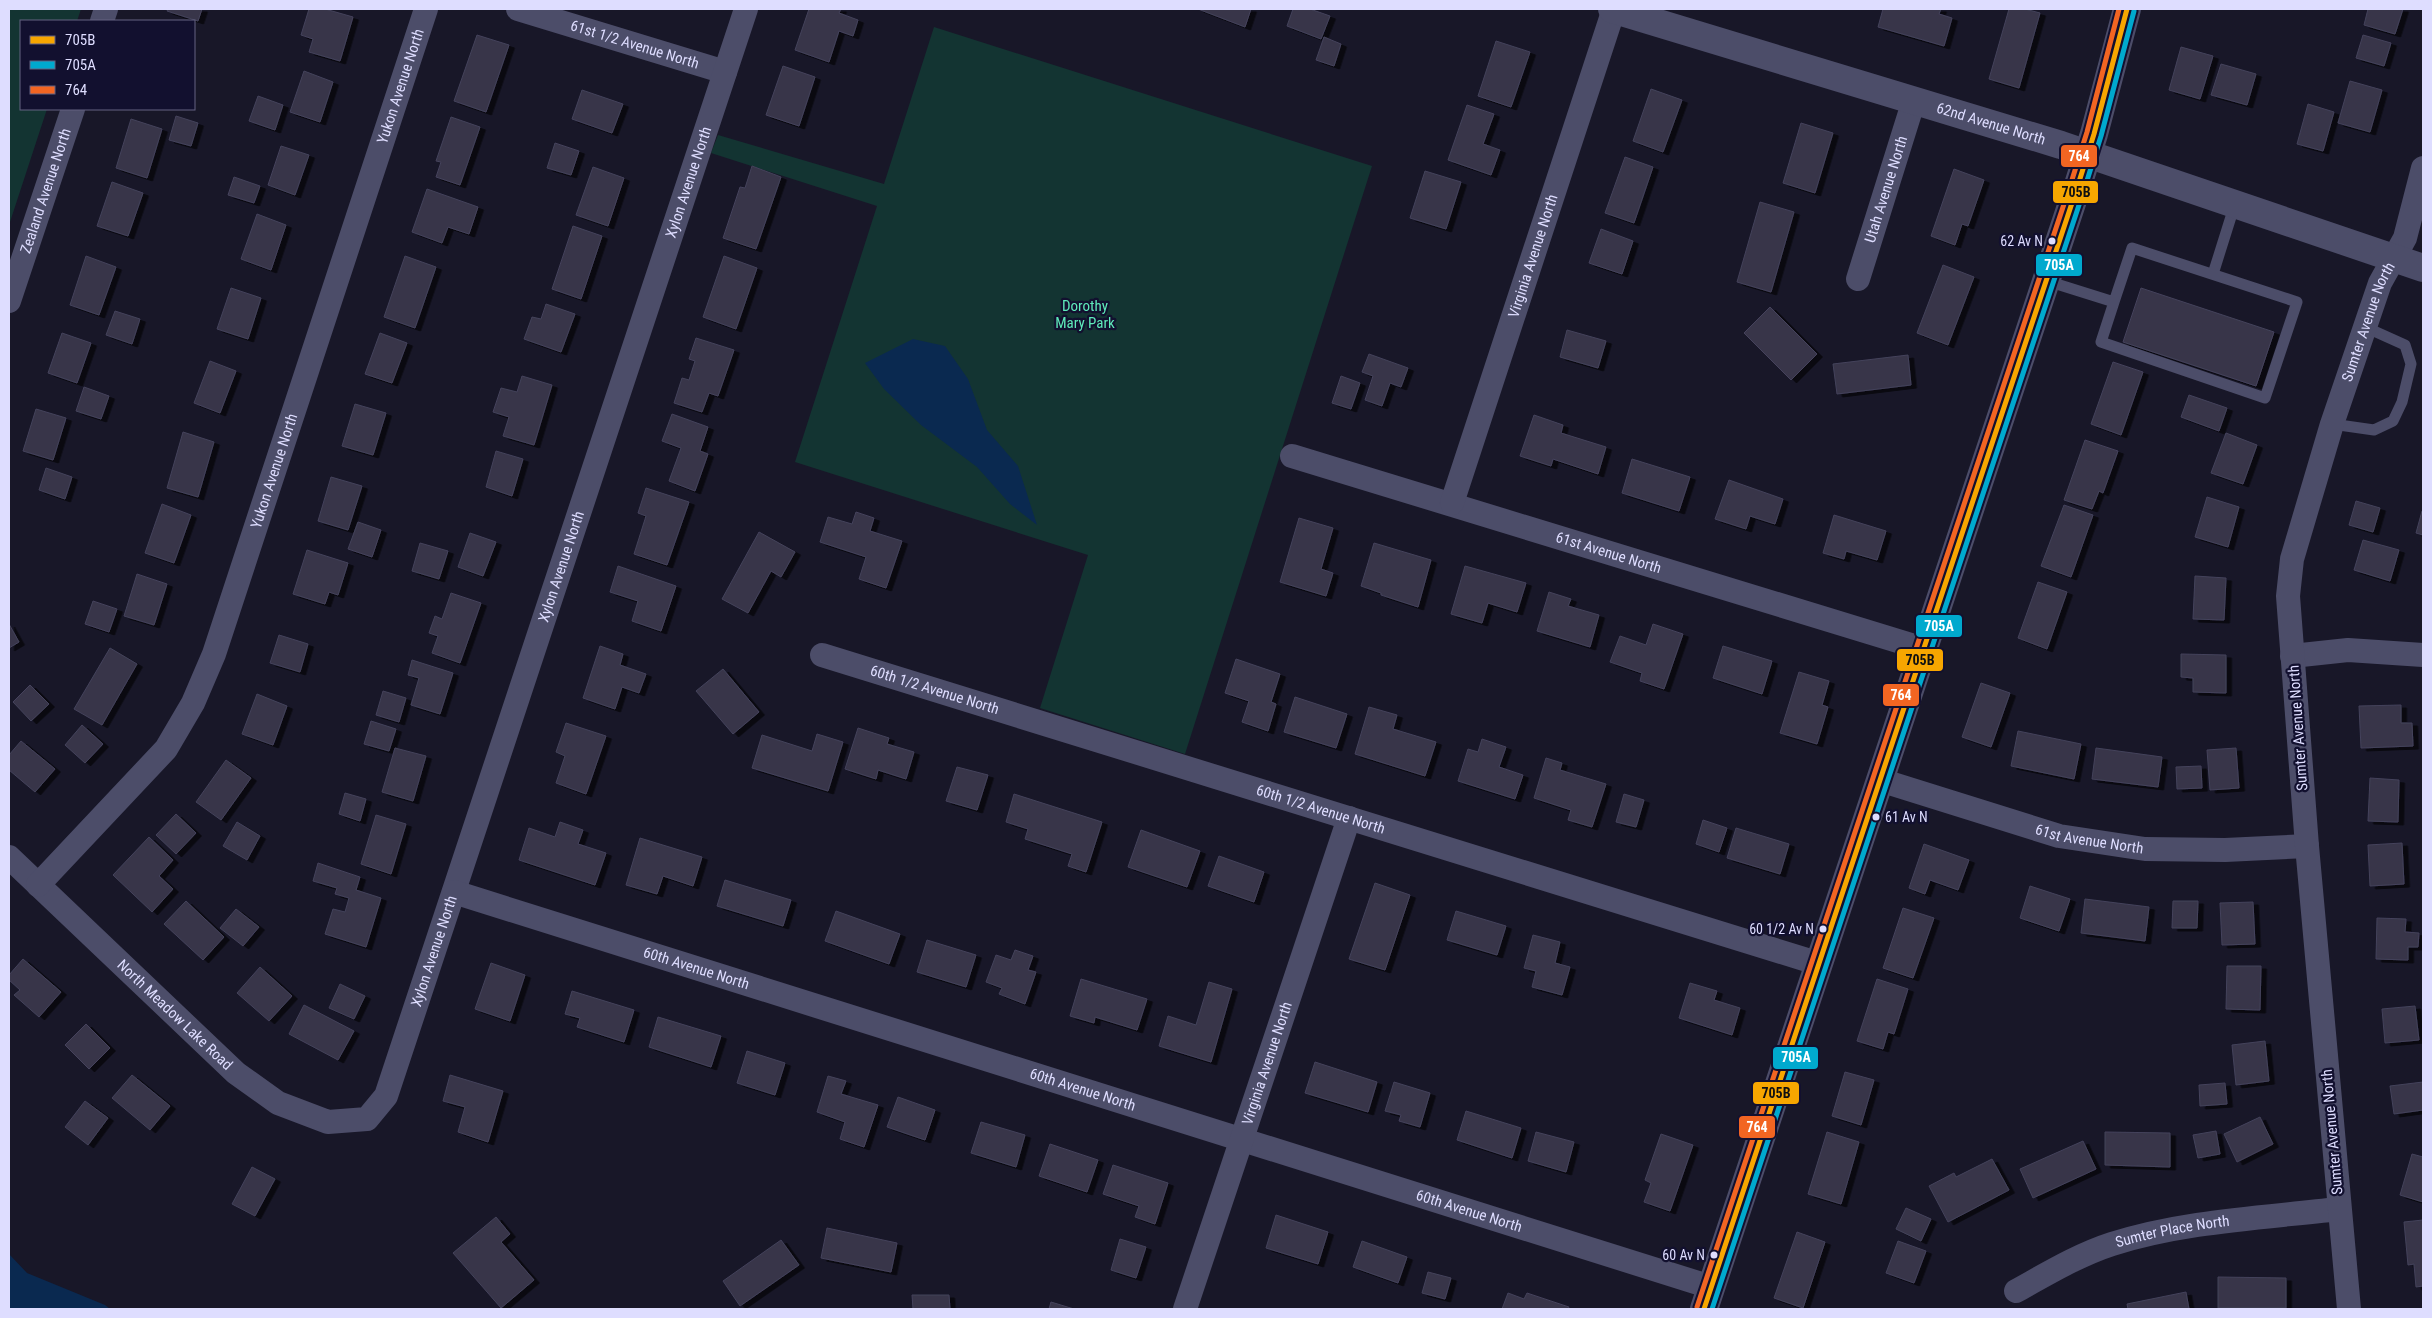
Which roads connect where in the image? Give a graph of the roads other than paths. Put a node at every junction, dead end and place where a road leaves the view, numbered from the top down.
1 (426, 9) edge
2 (518, 9) edge
3 (746, 9) edge
4 (1613, 9) edge
5 (2126, 9) edge
6 (725, 72) junction
7 (1914, 100) junction
8 (73, 110) edge
9 (2088, 154) junction
10 (2423, 168) edge
11 (2235, 204) junction
12 (2393, 258) junction
13 (2423, 268) edge
14 (2213, 274) junction
15 (1858, 279) dead end
16 (2047, 281) junction
17 (9, 301) edge
18 (2114, 302) junction
19 (2366, 327) junction
20 (2332, 424) junction
21 (1292, 456) dead end
22 (1452, 503) junction
23 (1924, 649) junction
24 (822, 655) dead end
25 (2423, 655) edge
26 (2292, 656) junction
27 (1880, 780) junction
28 (1349, 818) junction
29 (2306, 846) junction
30 (9, 857) edge
31 (38, 885) junction
32 (454, 892) junction
33 (1820, 964) junction
34 (367, 1119) joint
35 (1241, 1139) junction
36 (2338, 1209) junction
37 (2016, 1291) dead end
38 (1708, 1298) edge
39 (1185, 1309) edge
40 (2349, 1309) edge

1 - 31 street, Yukon Avenue North
2 - 6 street, 61st 1/2 Avenue North
3 - 6 street, Xylon Avenue North
4 - 7 street, 62nd Avenue North
4 - 22 street, Virginia Avenue North
5 - 9 street
6 - 32 street, Xylon Avenue North
7 - 9 street, 62nd Avenue North
7 - 15 street, Utah Avenue North
8 - 17 street, Zealand Avenue North
9 - 11 street, 62nd Avenue North
9 - 16 street
10 - 12 street, Sumter Avenue North
11 - 12 street, 62nd Avenue North
11 - 14 lane
12 - 13 street, 62nd Avenue North
12 - 19 street, Sumter Avenue North
14 - 18 lane
14 - 18 lane
16 - 18 lane
16 - 23 street
19 - 20 street, Sumter Avenue North
19 - 20 lane
20 - 26 street, Sumter Avenue North
21 - 22 street, 61st Avenue North
22 - 23 street, 61st Avenue North
23 - 27 street
24 - 28 street, 60th 1/2 Avenue North
25 - 26 street
26 - 29 street, Sumter Avenue North
27 - 29 street, 61st Avenue North
27 - 33 street
28 - 33 street, 60th 1/2 Avenue North
28 - 35 street, Virginia Avenue North
29 - 36 street, Sumter Avenue North
30 - 31 street, North Meadow Lake Road
31 - 34 street, North Meadow Lake Road
32 - 34 street, Xylon Avenue North
32 - 35 street, 60th Avenue North
33 - 38 street
35 - 38 street, 60th Avenue North
35 - 39 street, Virginia Avenue North
36 - 37 street, Sumter Place North
36 - 40 street, Sumter Avenue North

